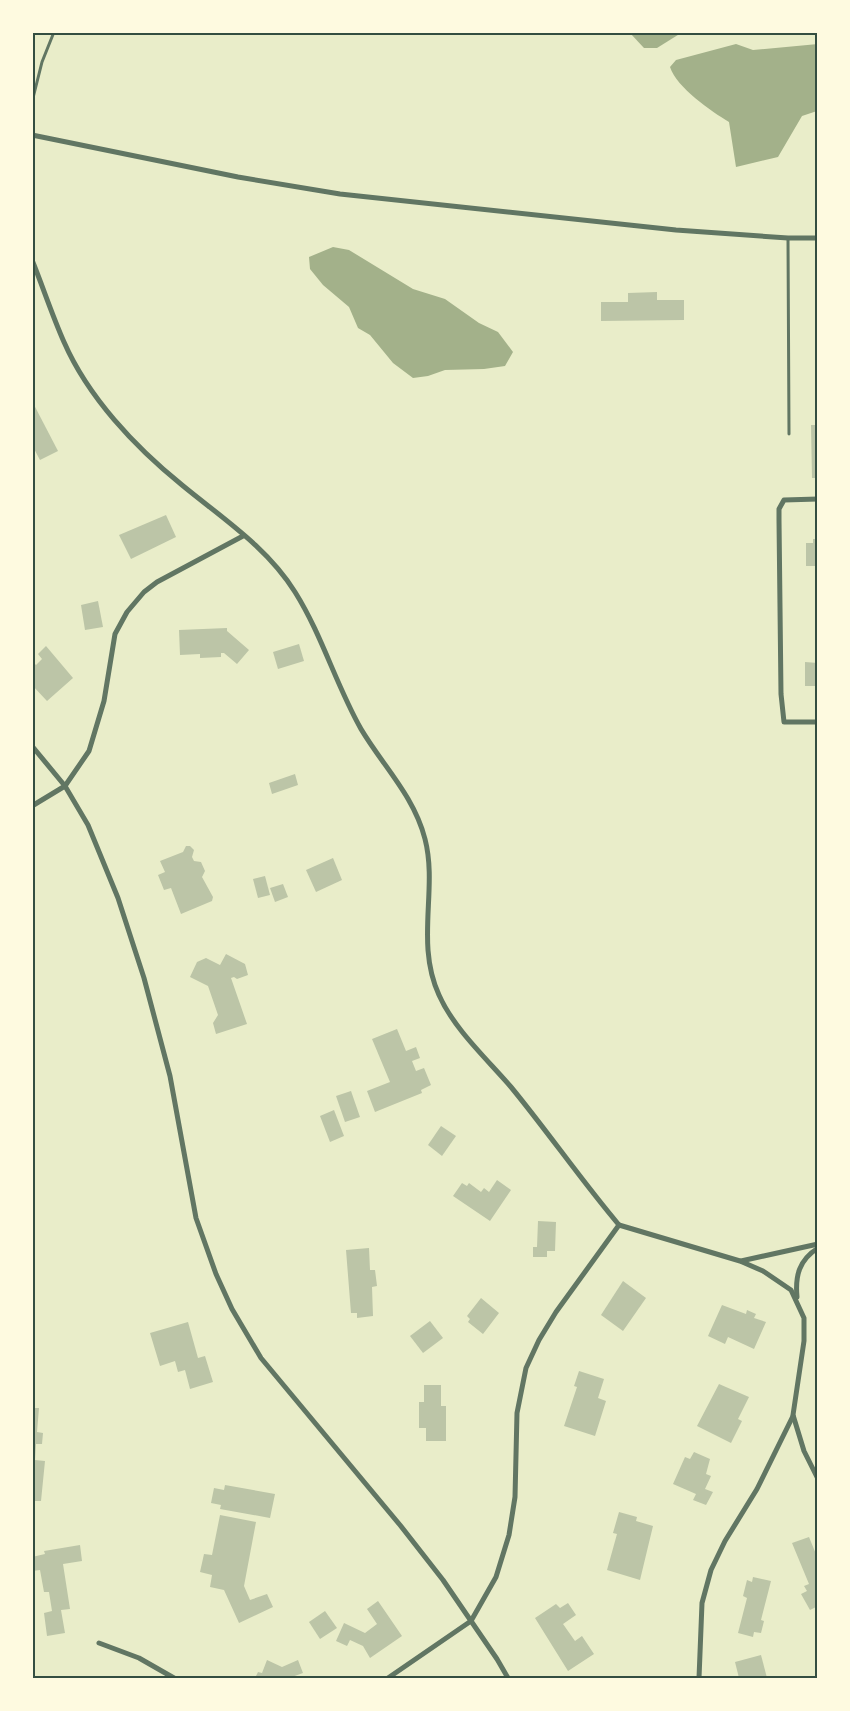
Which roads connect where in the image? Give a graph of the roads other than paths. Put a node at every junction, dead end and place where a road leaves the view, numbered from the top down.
1 (54, 32) edge
2 (32, 102) edge
3 (32, 136) edge
4 (788, 238) junction
5 (818, 238) edge
6 (32, 260) edge
7 (789, 434) dead end
8 (818, 499) edge
9 (243, 536) junction
10 (818, 722) edge
11 (32, 746) edge
12 (65, 786) junction
13 (32, 806) edge
14 (618, 1225) junction
15 (818, 1246) edge
16 (740, 1261) junction
17 (797, 1300) junction
18 (793, 1415) junction
19 (818, 1479) edge
20 (471, 1621) junction
21 (99, 1643) dead end
22 (174, 1678) edge
23 (388, 1678) edge
24 (508, 1678) edge
25 (698, 1678) edge

1 - 2 lane
3 - 4 street
4 - 5 street
4 - 7 lane
6 - 9 street
8 - 10 street
9 - 12 street
9 - 14 street
11 - 12 street
12 - 13 street
12 - 20 street
14 - 16 street
14 - 20 street
15 - 16 street
15 - 17 street
16 - 17 street
17 - 18 street
18 - 19 street
18 - 25 street
20 - 23 street
20 - 24 street
21 - 22 street

